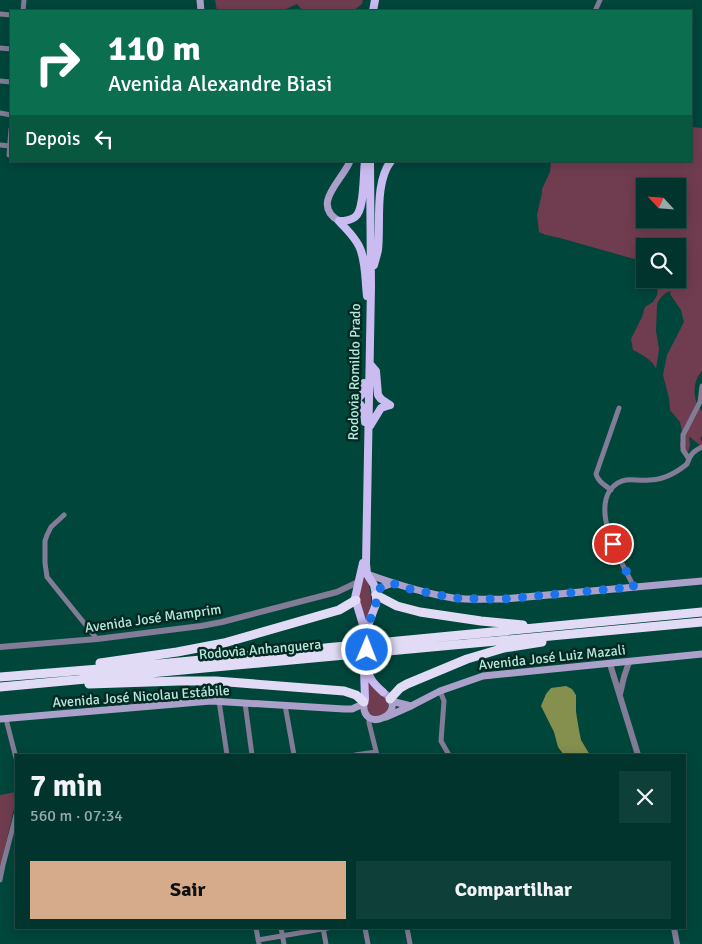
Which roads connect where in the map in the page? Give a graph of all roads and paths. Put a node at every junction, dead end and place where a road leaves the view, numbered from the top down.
1 (0, 145) edge
2 (10, 146) joint
3 (9, 155) dead end
4 (349, 162) edge
5 (368, 162) edge
6 (368, 162) edge
7 (368, 162) edge
8 (391, 162) edge
9 (339, 221) junction
10 (371, 275) junction
11 (368, 296) junction
12 (369, 365) junction
13 (702, 386) edge
14 (619, 408) dead end
15 (368, 428) junction
16 (702, 446) edge
17 (689, 459) junction
18 (611, 490) junction
19 (64, 515) dead end
20 (367, 574) junction
21 (702, 581) edge
22 (358, 582) junction
23 (392, 583) junction
24 (634, 587) junction
25 (337, 592) junction
26 (376, 594) junction
27 (356, 599) junction
28 (702, 612) edge
29 (702, 622) edge
30 (680, 624) junction
31 (551, 626) junction
32 (366, 628) junction
33 (97, 639) junction
34 (0, 647) edge
35 (702, 654) edge
36 (629, 662) junction
37 (610, 664) junction
38 (366, 667) junction
39 (34, 674) junction
40 (0, 677) edge
41 (33, 684) junction
42 (0, 686) edge
43 (440, 691) junction
44 (383, 692) joint
45 (619, 695) junction
46 (390, 700) junction
47 (218, 701) junction
48 (364, 702) junction
49 (245, 703) junction
50 (286, 705) junction
51 (411, 706) junction
52 (344, 709) junction
53 (368, 716) junction
54 (386, 717) junction
55 (3, 719) edge
56 (376, 753) edge
57 (227, 754) edge
58 (252, 754) edge
59 (294, 754) edge
60 (448, 754) edge
61 (638, 754) edge
62 (15, 755) edge
63 (15, 819) edge
64 (0, 880) edge
65 (256, 929) edge
66 (281, 929) edge
67 (319, 929) edge
68 (325, 929) edge
69 (365, 929) edge
70 (407, 929) edge
71 (674, 929) edge
72 (283, 935) junction
73 (259, 942) edge
74 (284, 944) edge
75 (326, 944) edge
76 (368, 944) edge
77 (410, 944) edge
78 (677, 944) edge

1 - 2 street
2 - 3 street
4 - 9 main road
5 - 9 main road
6 - 10 main road, Rodovia Romildo Prado
7 - 11 main road, Rodovia Romildo Prado
8 - 10 main road
9 - 11 main road
10 - 12 main road, Rodovia Romildo Prado
11 - 12 main road, Rodovia Romildo Prado
12 - 15 main road, Rodovia Romildo Prado
12 - 15 main road
12 - 15 main road
13 - 17 street
14 - 18 street
15 - 20 main road, Rodovia Romildo Prado
15 - 22 main road, Rodovia Romildo Prado
16 - 17 street
17 - 18 street
18 - 24 street
19 - 33 street
20 - 23 main road
20 - 26 main road
21 - 24 main road
22 - 25 street, Avenida José Mamprim
22 - 27 main road, Rodovia Romildo Prado
23 - 24 main road
23 - 26 main road
25 - 27 street
25 - 33 street, Avenida José Mamprim
26 - 31 highway
26 - 32 main road
27 - 32 main road
27 - 39 highway
28 - 31 highway, Rodovia Anhanguera
29 - 30 highway, Rodovia Anhanguera
30 - 41 highway, Rodovia Anhanguera
30 - 46 highway
31 - 39 highway, Rodovia Anhanguera
32 - 38 main road, bridge
33 - 34 street, Avenida José Mamprim
35 - 36 main road, Avenida José Luiz Mazali
36 - 37 main road, Avenida José Luiz Mazali
36 - 45 street
37 - 43 main road, Avenida José Luiz Mazali
37 - 45 street
38 - 44 main road
38 - 48 main road
39 - 40 highway, Rodovia Anhanguera
41 - 42 highway, Rodovia Anhanguera
41 - 48 highway
43 - 51 main road, Avenida José Luiz Mazali
43 - 60 street
44 - 46 main road
45 - 61 street
46 - 51 main road
46 - 54 main road
47 - 49 main road, Avenida José Nicolau Estábile
47 - 55 main road, Avenida José Nicolau Estábile
47 - 57 street
48 - 52 main road, Avenida José Nicolau Estábile
48 - 53 main road
49 - 50 main road, Avenida José Nicolau Estábile
49 - 58 street
50 - 52 main road, Avenida José Nicolau Estábile
50 - 59 street
51 - 54 main road, Avenida José Luiz Mazali
52 - 53 main road, Avenida José Nicolau Estábile
53 - 54 main road, Avenida José Nicolau Estábile
53 - 56 street
55 - 62 street
63 - 64 street
65 - 73 street
66 - 72 street
67 - 72 street
68 - 75 street
69 - 76 street
70 - 77 street
71 - 78 street
72 - 73 street
72 - 74 street

